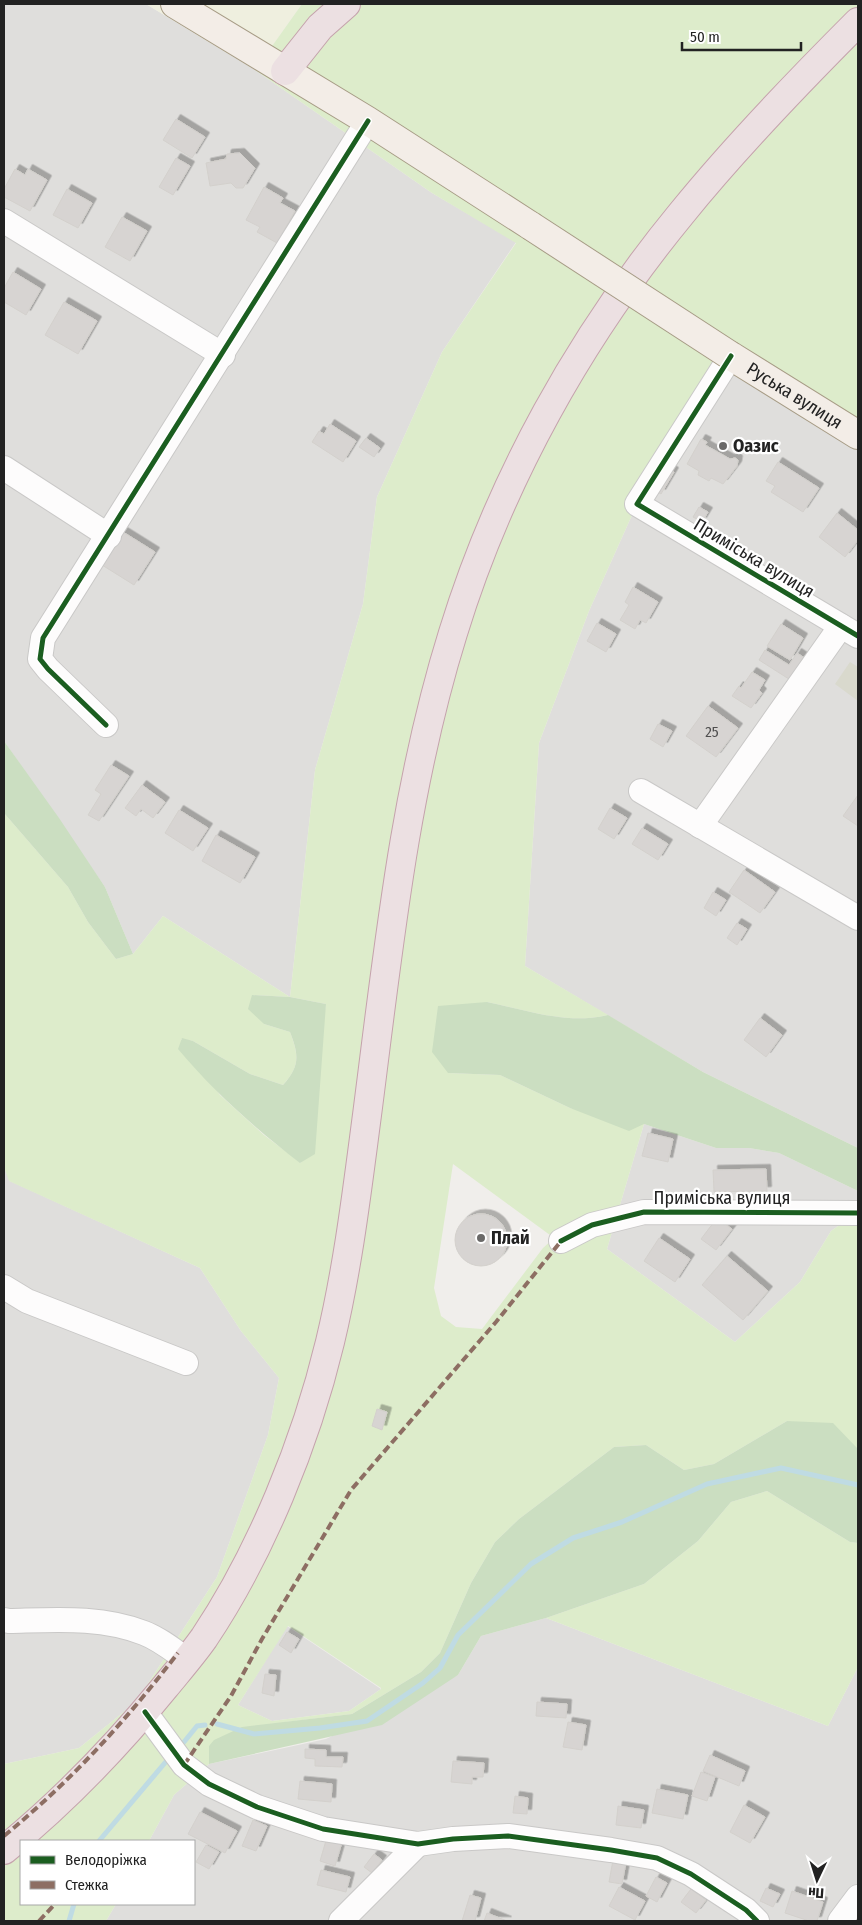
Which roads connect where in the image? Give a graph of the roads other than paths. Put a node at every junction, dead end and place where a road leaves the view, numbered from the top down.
1 (174, 4) edge
2 (346, 4) edge
3 (858, 22) edge
4 (285, 71) junction
5 (368, 121) junction
6 (4, 221) edge
7 (223, 355) junction
8 (731, 356) junction
9 (858, 435) edge
10 (4, 468) edge
11 (109, 536) junction
12 (850, 631) edge
13 (106, 725) dead end
14 (641, 790) dead end
15 (700, 826) junction
16 (858, 918) edge
17 (858, 1213) edge
18 (561, 1241) dead end
19 (4, 1287) edge
20 (186, 1363) dead end
21 (4, 1620) edge
22 (187, 1660) junction
23 (145, 1712) junction
24 (418, 1844) junction
25 (4, 1850) edge
26 (858, 1897) edge
27 (341, 1921) edge
28 (757, 1921) edge
29 (840, 1921) edge

1 - 4 main road, Руська вулиця
2 - 4 highway
3 - 22 highway
4 - 5 main road, Руська вулиця
5 - 7 street
5 - 8 main road, Руська вулиця, bridge
6 - 7 street
7 - 11 street
8 - 9 main road, Руська вулиця
8 - 12 street, Приміська вулиця
10 - 11 street
11 - 13 street
12 - 15 street, Приміська вулиця
14 - 15 street
15 - 16 street
17 - 18 street, Приміська вулиця
19 - 20 street
21 - 22 street
22 - 23 highway
23 - 24 street
23 - 25 highway
24 - 27 street
24 - 28 street
26 - 29 street

